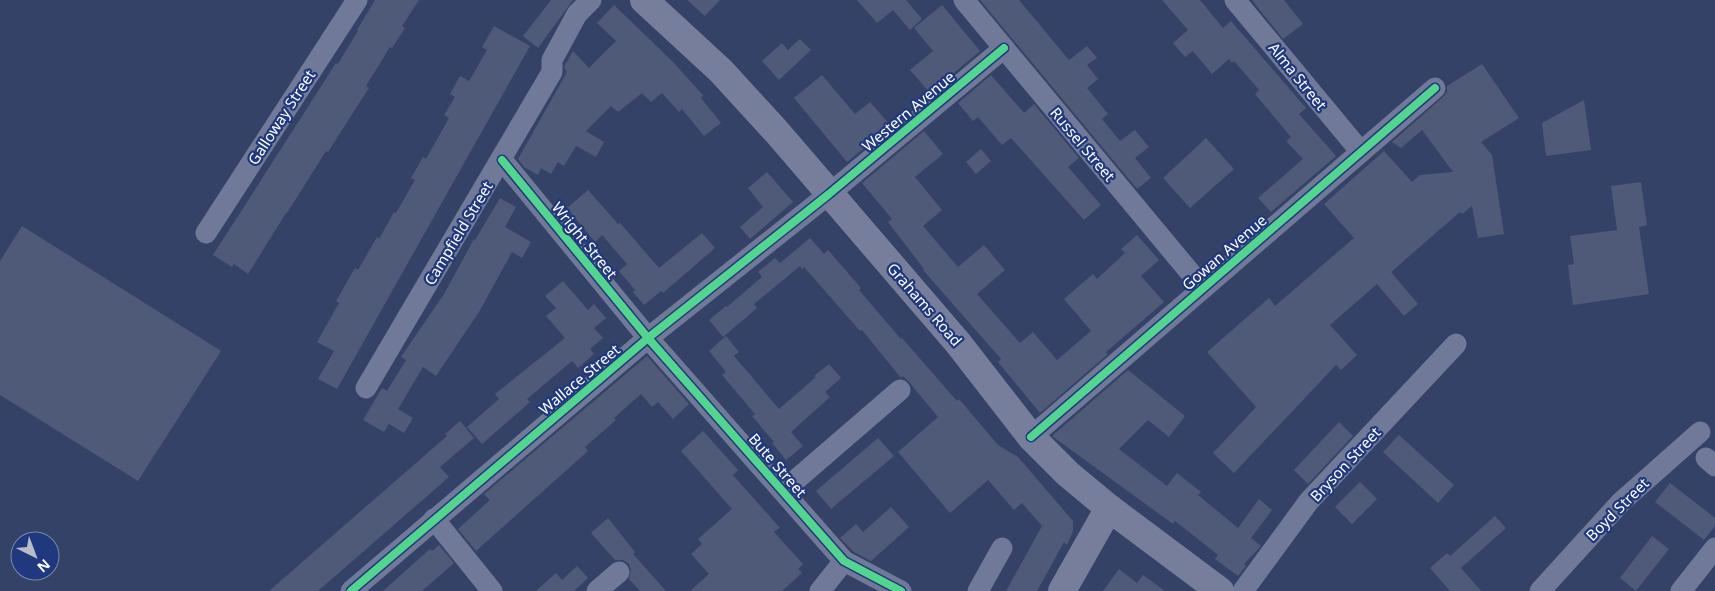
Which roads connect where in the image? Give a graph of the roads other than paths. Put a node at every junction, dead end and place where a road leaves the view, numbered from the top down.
1 (357, 0) edge
2 (591, 0) edge
3 (644, 0) edge
4 (964, 0) edge
5 (1235, 0) edge
6 (1004, 48) junction
7 (1435, 88) dead end
8 (1360, 152) junction
9 (502, 160) junction
10 (829, 194) junction
11 (206, 233) dead end
12 (1203, 288) junction
13 (648, 338) junction
14 (1456, 344) dead end
15 (366, 388) dead end
16 (900, 390) dead end
17 (1700, 432) dead end
18 (1031, 437) junction
19 (783, 491) junction
20 (1109, 508) junction
21 (434, 519) junction
22 (1002, 548) dead end
23 (1715, 548) edge
24 (844, 561) junction
25 (619, 572) dead end
26 (351, 591) edge
27 (492, 591) edge
28 (597, 591) edge
29 (820, 591) edge
30 (901, 591) edge
31 (978, 591) edge
32 (1062, 591) edge
33 (1220, 591) edge
34 (1243, 591) edge
35 (1540, 591) edge
36 (1681, 591) edge

1 - 11 street, Galloway Street
2 - 9 street, Campfield Street
3 - 10 main road, Grahams Road
4 - 6 street, Russel Street
5 - 8 street, Alma Street
6 - 10 street, Western Avenue
6 - 12 street, Russel Street
7 - 8 street, Gowan Avenue
8 - 12 street, Gowan Avenue
9 - 13 street, Wright Street
9 - 15 street, Campfield Street
10 - 13 street, Wallace Street
10 - 18 main road, Grahams Road
12 - 18 street, Gowan Avenue
13 - 19 street, Bute Street
13 - 21 street, Wallace Street
14 - 34 street, Bryson Street
16 - 19 street, Bute Street
17 - 35 street, Boyd Street
18 - 20 main road, Grahams Road
19 - 24 street, Bute Street
20 - 32 main road
20 - 33 main road, Grahams Road
21 - 26 street, Wallace Street
21 - 27 street
22 - 31 street
23 - 36 street
24 - 29 street
24 - 30 street, Bute Street
25 - 28 street

